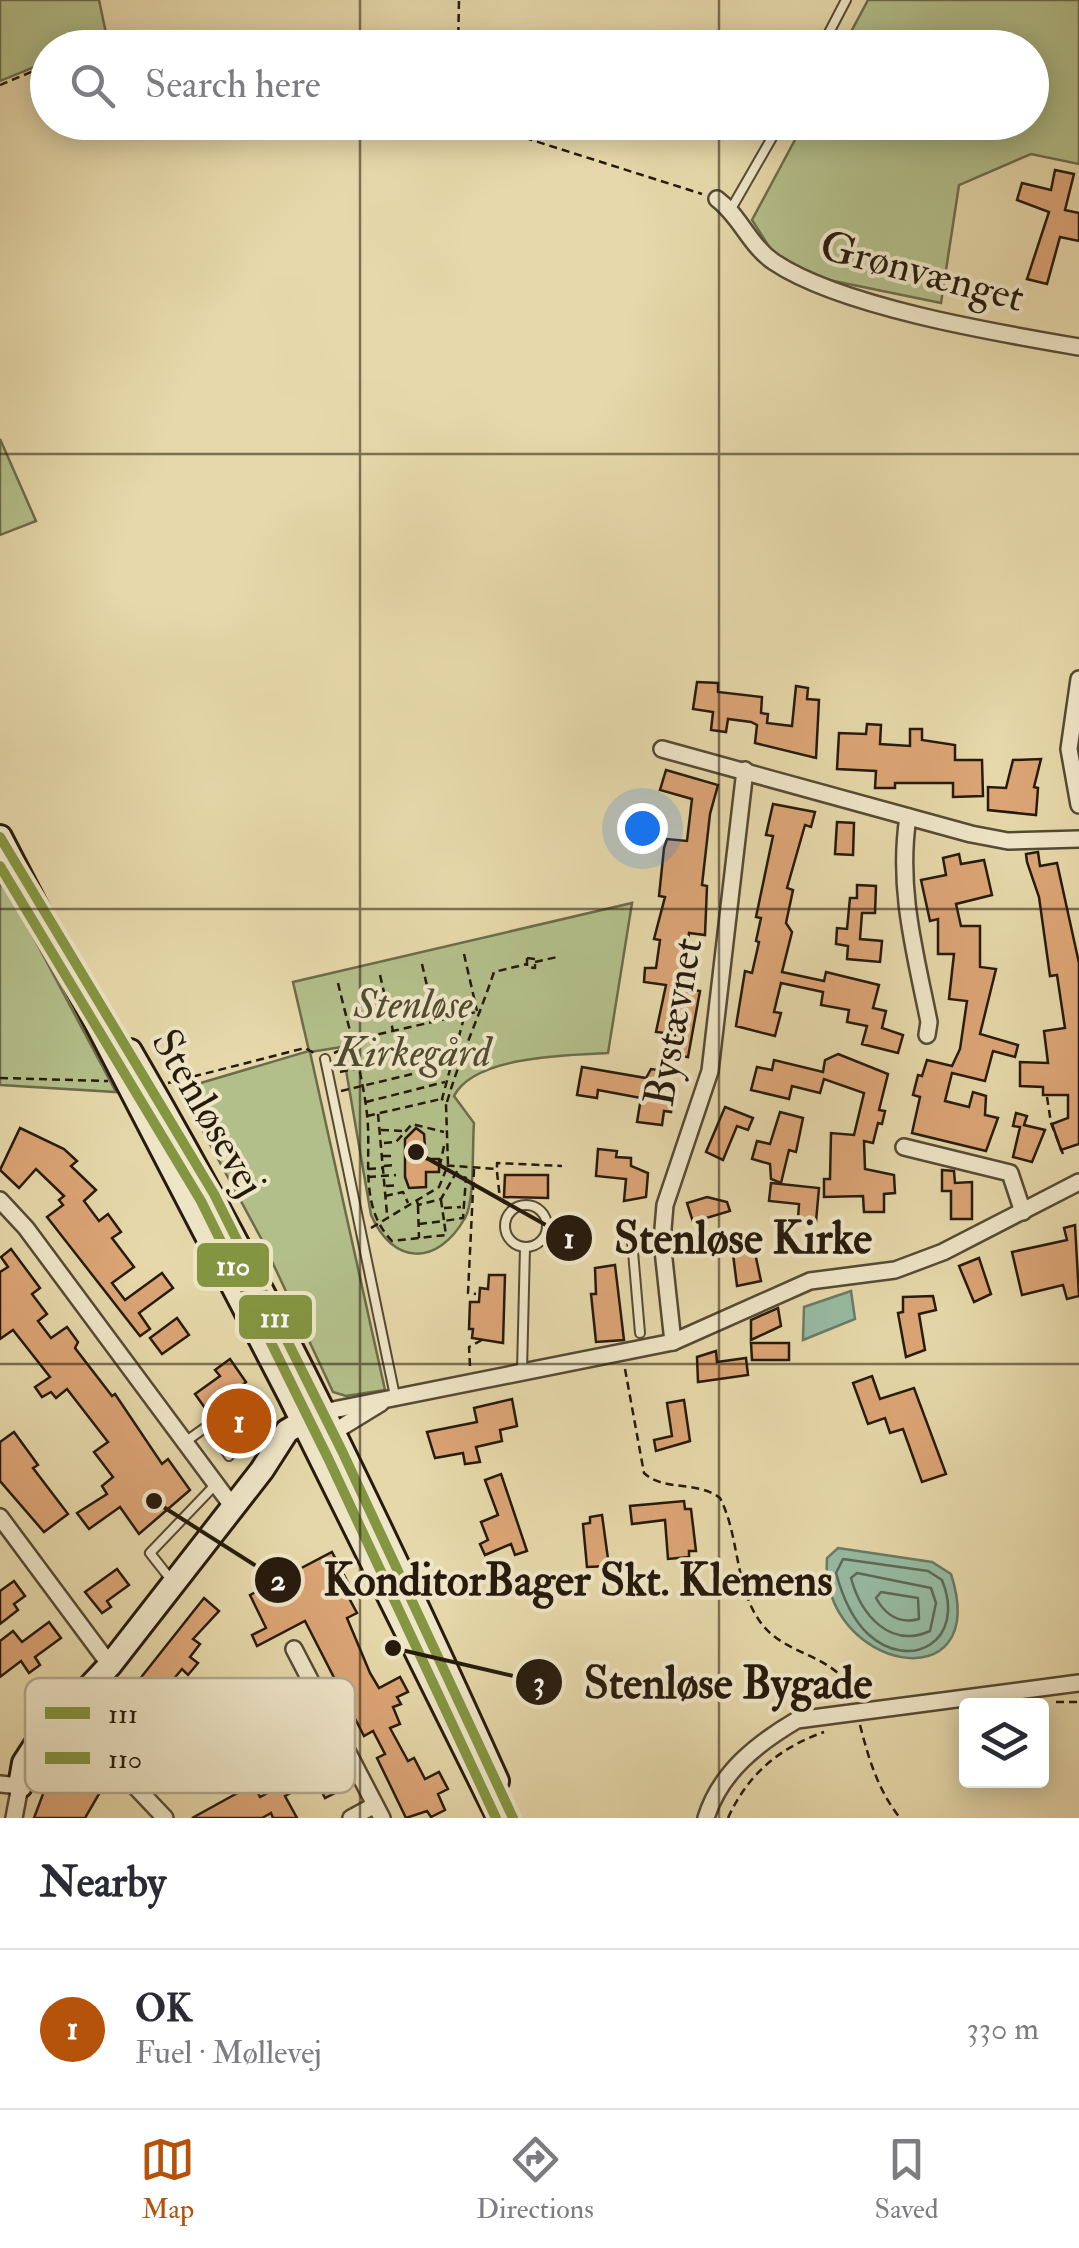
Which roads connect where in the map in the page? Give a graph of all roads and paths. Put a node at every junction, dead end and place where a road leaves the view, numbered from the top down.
1 (459, 0) edge
2 (846, 0) edge
3 (458, 30) edge
4 (830, 30) edge
5 (30, 72) edge
6 (0, 85) edge
7 (530, 140) edge
8 (768, 140) edge
9 (724, 204) junction
10 (1079, 347) edge
11 (1079, 678) edge
12 (662, 749) dead end
13 (745, 770) junction
14 (1079, 805) edge
15 (908, 817) junction
16 (0, 837) edge
17 (1079, 840) edge
18 (464, 954) dead end
19 (558, 957) dead end
20 (422, 964) dead end
21 (380, 974) dead end
22 (338, 983) dead end
23 (479, 1012) junction
24 (465, 1014) junction
25 (435, 1022) junction
26 (393, 1031) junction
27 (927, 1035) dead end
28 (352, 1043) junction
29 (463, 1045) junction
30 (456, 1046) junction
31 (325, 1059) junction
32 (452, 1065) junction
33 (358, 1068) junction
34 (328, 1074) junction
35 (120, 1077) dead end
36 (0, 1078) edge
37 (447, 1081) junction
38 (167, 1084) dead end
39 (361, 1086) junction
40 (332, 1093) junction
41 (1048, 1097) dead end
42 (442, 1099) junction
43 (364, 1102) junction
44 (446, 1104) junction
45 (378, 1114) junction
46 (367, 1116) junction
47 (379, 1130) junction
48 (404, 1130) junction
49 (445, 1132) junction
50 (381, 1143) junction
51 (904, 1147) dead end
52 (1064, 1154) dead end
53 (382, 1156) junction
54 (394, 1156) dead end
55 (394, 1165) dead end
56 (448, 1165) junction
57 (459, 1166) junction
58 (562, 1166) dead end
59 (383, 1167) junction
60 (474, 1168) junction
61 (366, 1169) junction
62 (497, 1170) junction
63 (458, 1174) junction
64 (396, 1175) dead end
65 (384, 1176) junction
66 (367, 1177) junction
67 (1079, 1182) edge
68 (399, 1184) dead end
69 (384, 1186) junction
70 (438, 1189) junction
71 (386, 1196) junction
72 (442, 1198) junction
73 (0, 1200) edge
74 (418, 1203) junction
75 (408, 1204) junction
76 (464, 1207) junction
77 (442, 1208) junction
78 (512, 1209) junction
79 (1023, 1212) junction
80 (387, 1216) junction
81 (380, 1220) junction
82 (444, 1221) junction
83 (418, 1224) junction
84 (370, 1228) dead end
85 (420, 1240) junction
86 (662, 1241) junction
87 (525, 1247) junction
88 (476, 1294) dead end
89 (640, 1333) dead end
90 (482, 1340) dead end
91 (672, 1342) junction
92 (622, 1353) junction
93 (522, 1375) junction
94 (491, 1381) junction
95 (248, 1397) dead end
96 (389, 1402) junction
97 (208, 1425) junction
98 (318, 1427) junction
99 (184, 1442) junction
100 (229, 1456) dead end
101 (216, 1484) junction
102 (233, 1507) junction
103 (0, 1518) edge
104 (174, 1583) junction
105 (294, 1649) dead end
106 (110, 1666) junction
107 (99, 1678) edge
108 (309, 1678) edge
109 (1079, 1684) edge
110 (859, 1716) junction
111 (852, 1725) dead end
112 (826, 1731) dead end
113 (25, 1762) edge
114 (355, 1767) edge
115 (10, 1786) edge
116 (141, 1793) edge
117 (378, 1811) edge
118 (14, 1818) edge
119 (164, 1818) edge
120 (351, 1818) edge
121 (499, 1818) edge
122 (513, 1818) edge
123 (706, 1818) edge
124 (728, 1818) edge
125 (900, 1818) edge

1 - 3 path
2 - 4 lane
5 - 6 path
7 - 9 path
8 - 9 lane
9 - 10 street, Grønvænget
11 - 14 street
12 - 13 street
13 - 15 street
13 - 86 street, Bystævnet
15 - 17 street
15 - 27 street
16 - 98 street, Stenløsevej
18 - 23 path
19 - 23 path
20 - 25 path
21 - 26 path
22 - 28 path
23 - 24 path
23 - 29 path
24 - 25 path
24 - 30 path
25 - 26 path
26 - 28 path
28 - 31 path
28 - 33 path
29 - 30 path
29 - 44 path
30 - 32 path
30 - 33 path
31 - 34 lane
31 - 38 path
32 - 37 path
32 - 39 path
33 - 34 path
33 - 39 path
34 - 40 lane
35 - 36 path
37 - 42 path
37 - 43 path
39 - 40 path
39 - 43 path
40 - 96 lane
41 - 52 path
42 - 44 path
42 - 45 path
43 - 46 path
44 - 49 path
45 - 46 path
45 - 47 path
46 - 61 path
47 - 48 path
47 - 50 path
48 - 49 path
48 - 50 path
49 - 56 path
50 - 53 path
51 - 79 street
53 - 54 path
53 - 59 path
55 - 59 path
56 - 57 path
56 - 70 path
57 - 60 path
57 - 63 path
58 - 62 path
59 - 61 path
59 - 65 path
60 - 62 path
60 - 88 path
61 - 66 path
62 - 78 path
63 - 72 path
63 - 76 path
64 - 65 path
65 - 66 path
65 - 69 path
66 - 81 path
67 - 79 street
68 - 69 path
69 - 71 path
70 - 72 path
70 - 74 path
71 - 75 path
71 - 80 path
72 - 74 path
72 - 77 path
73 - 99 street
74 - 75 path
74 - 83 path
75 - 80 path
76 - 77 path
76 - 82 path
77 - 82 path
78 - 87 lane
78 - 87 lane
79 - 91 street
80 - 81 path
81 - 84 path
81 - 85 path
82 - 83 path
82 - 85 path
83 - 85 path
86 - 89 lane
86 - 91 street, Bystævnet
87 - 93 lane
90 - 94 path
91 - 92 street
92 - 93 street
92 - 110 path
93 - 94 street
94 - 96 street
95 - 97 lane
96 - 98 street
96 - 98 street
97 - 99 lane
97 - 100 lane
98 - 102 street
98 - 121 street, Stenløsevej
98 - 122 street, Stenløsevej
99 - 101 street
101 - 102 street
101 - 104 lane
102 - 104 street
103 - 106 street
104 - 106 street
105 - 108 street
106 - 107 street
109 - 110 street
110 - 111 path
110 - 123 street
110 - 125 path
112 - 124 path
113 - 115 street
114 - 117 street
115 - 118 street
116 - 119 street
117 - 120 street

